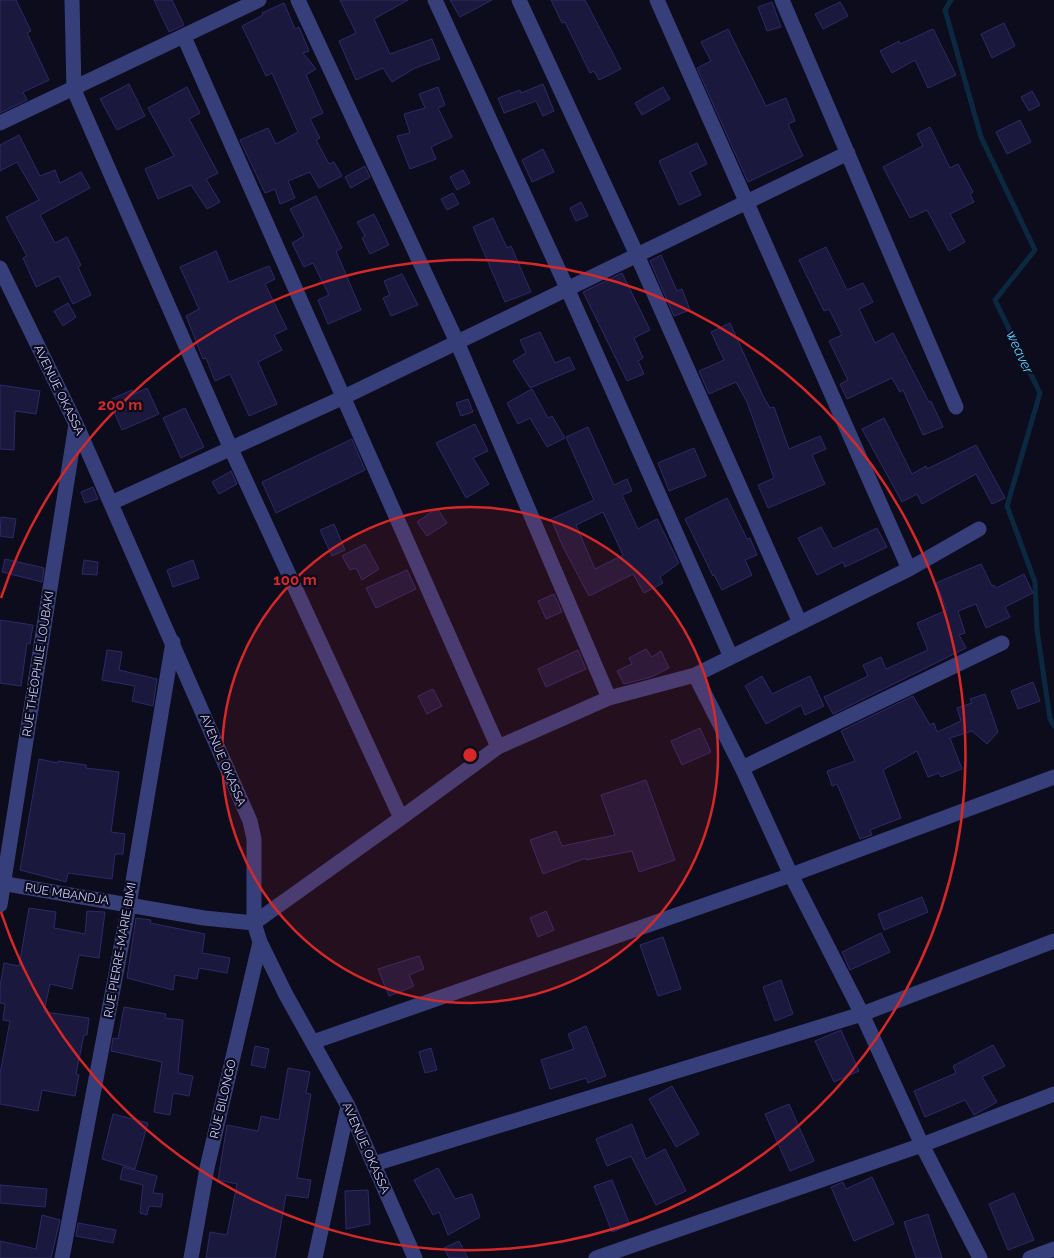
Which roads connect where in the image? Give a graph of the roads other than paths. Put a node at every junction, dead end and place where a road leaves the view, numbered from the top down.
1 (72, 0) edge
2 (260, 0) edge
3 (298, 0) edge
4 (435, 0) edge
5 (519, 0) edge
6 (657, 0) edge
7 (782, 0) edge
8 (184, 37) junction
9 (74, 90) junction
10 (0, 124) edge
11 (848, 153) junction
12 (746, 204) junction
13 (637, 255) junction
14 (0, 268) edge
15 (567, 288) junction
16 (456, 342) junction
17 (344, 397) junction
18 (956, 407) dead end
19 (76, 424) junction
20 (231, 450) junction
21 (111, 503) junction
22 (979, 529) dead end
23 (909, 570) junction
24 (800, 623) junction
25 (173, 642) junction
26 (1002, 643) dead end
27 (730, 657) junction
28 (695, 675) junction
29 (609, 698) junction
30 (498, 747) junction
31 (742, 768) junction
32 (1054, 776) edge
33 (401, 818) junction
34 (791, 875) junction
35 (2, 883) edge
36 (0, 904) edge
37 (129, 905) junction
38 (254, 923) junction
39 (260, 942) junction
40 (1054, 942) edge
41 (862, 1014) junction
42 (313, 1042) junction
43 (1054, 1094) edge
44 (348, 1106) junction
45 (922, 1145) junction
46 (374, 1164) junction
47 (1054, 1249) edge
48 (62, 1258) edge
49 (191, 1258) edge
50 (315, 1258) edge
51 (415, 1258) edge
52 (596, 1258) edge
53 (980, 1258) edge
54 (1030, 1258) edge

1 - 9 street
2 - 8 street
3 - 16 street
4 - 15 street
5 - 13 street
6 - 12 street
7 - 11 street
8 - 9 street
8 - 17 street
9 - 10 street
9 - 20 street
11 - 12 street
11 - 18 street
12 - 13 street
12 - 23 street
13 - 15 street
13 - 24 street
14 - 19 street, AVENUE OKASSA
15 - 16 street
15 - 27 street
16 - 17 street
16 - 29 street
17 - 20 street
17 - 30 street
19 - 21 street, AVENUE OKASSA
19 - 35 street, RUE THÉOPHILE LOUBAKI
20 - 21 street
20 - 33 street
21 - 25 street, AVENUE OKASSA
22 - 23 street
23 - 24 street
24 - 27 street
25 - 37 street, RUE PIERRE-MARIE BIMI
25 - 38 street, AVENUE OKASSA
26 - 31 street
27 - 28 street
28 - 29 street
28 - 31 street
29 - 30 street
30 - 33 street
31 - 34 street
32 - 34 street
33 - 38 street
34 - 41 street
34 - 42 street
35 - 36 street, RUE THÉOPHILE LOUBAKI
35 - 37 street, RUE MBANDJA
37 - 38 street, RUE MBANDJA
37 - 48 street, RUE PIERRE-MARIE BIMI
38 - 39 street, AVENUE OKASSA
39 - 42 street, AVENUE OKASSA
39 - 49 street, RUE BILONGO
40 - 41 street
41 - 45 street
41 - 46 street
42 - 44 street, AVENUE OKASSA
43 - 45 street
44 - 46 street, AVENUE OKASSA
44 - 50 street
45 - 52 street
45 - 53 street
46 - 51 street, AVENUE OKASSA
47 - 54 street

